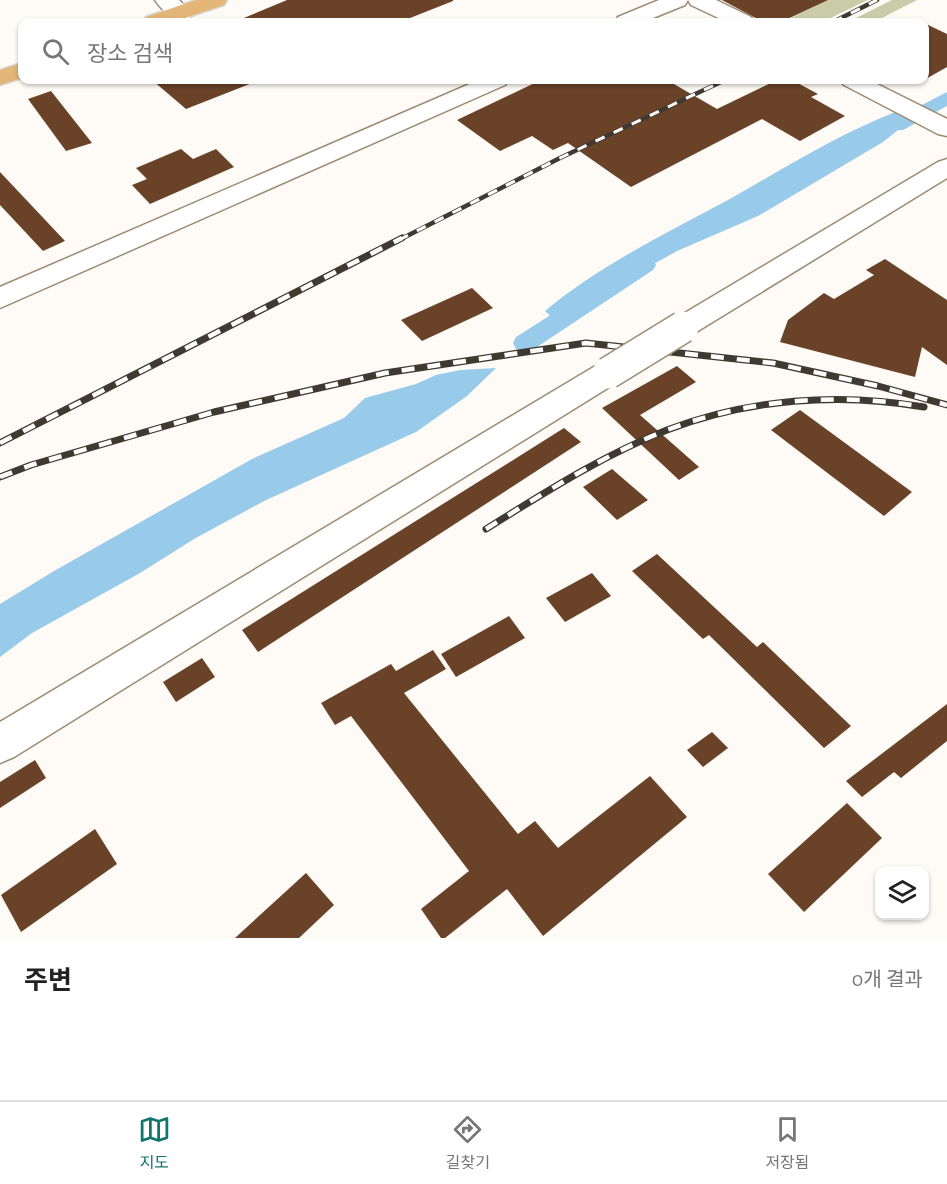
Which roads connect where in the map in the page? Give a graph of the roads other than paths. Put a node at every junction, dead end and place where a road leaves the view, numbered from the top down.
1 (216, 0) edge
2 (677, 0) edge
3 (699, 0) edge
4 (174, 6) edge
5 (159, 18) edge
6 (635, 18) edge
7 (735, 18) edge
8 (18, 71) edge
9 (0, 78) edge
10 (487, 84) edge
11 (860, 84) edge
12 (947, 129) edge
13 (947, 167) edge
14 (0, 298) edge
15 (0, 744) edge

1 - 4 main road
2 - 6 street
3 - 7 street
4 - 5 main road
8 - 9 main road
10 - 14 street
11 - 12 street
13 - 15 street, bridge

